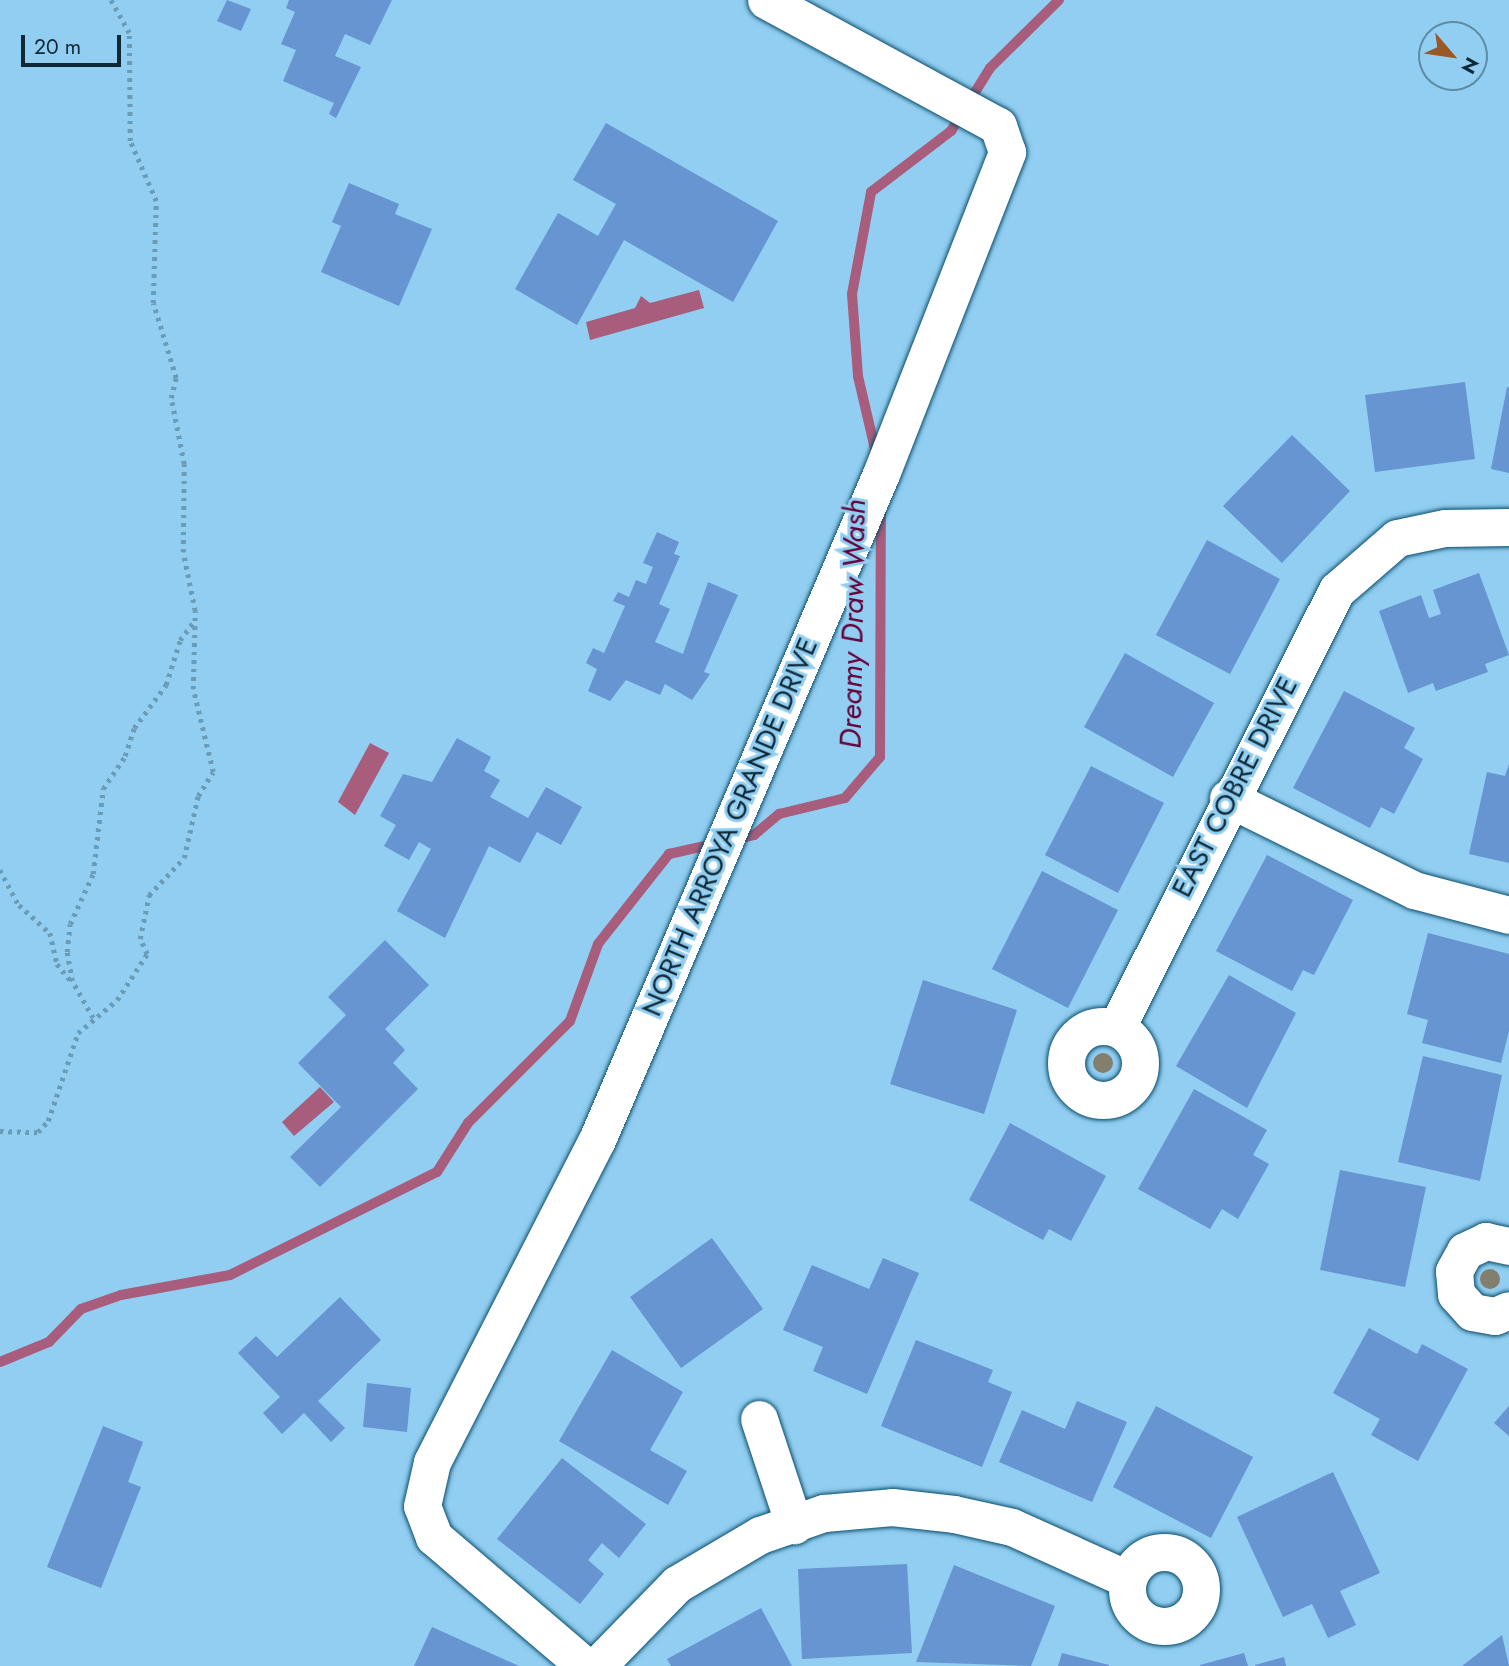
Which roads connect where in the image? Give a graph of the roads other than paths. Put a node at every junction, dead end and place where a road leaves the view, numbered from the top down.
1 (766, 0) edge
2 (1509, 527) edge
3 (1228, 799) junction
4 (1509, 915) edge
5 (1117, 1027) dead end
6 (1509, 1246) edge
7 (1509, 1310) edge
8 (760, 1419) dead end
9 (794, 1525) junction
10 (1127, 1578) dead end
11 (584, 1666) edge
12 (597, 1666) edge

1 - 11 street, NORTH ARROYA GRANDE DRIVE
2 - 3 street, EAST COBRE DRIVE
3 - 4 street
3 - 5 street, EAST COBRE DRIVE
6 - 7 street
8 - 9 street
9 - 10 street
9 - 12 street

